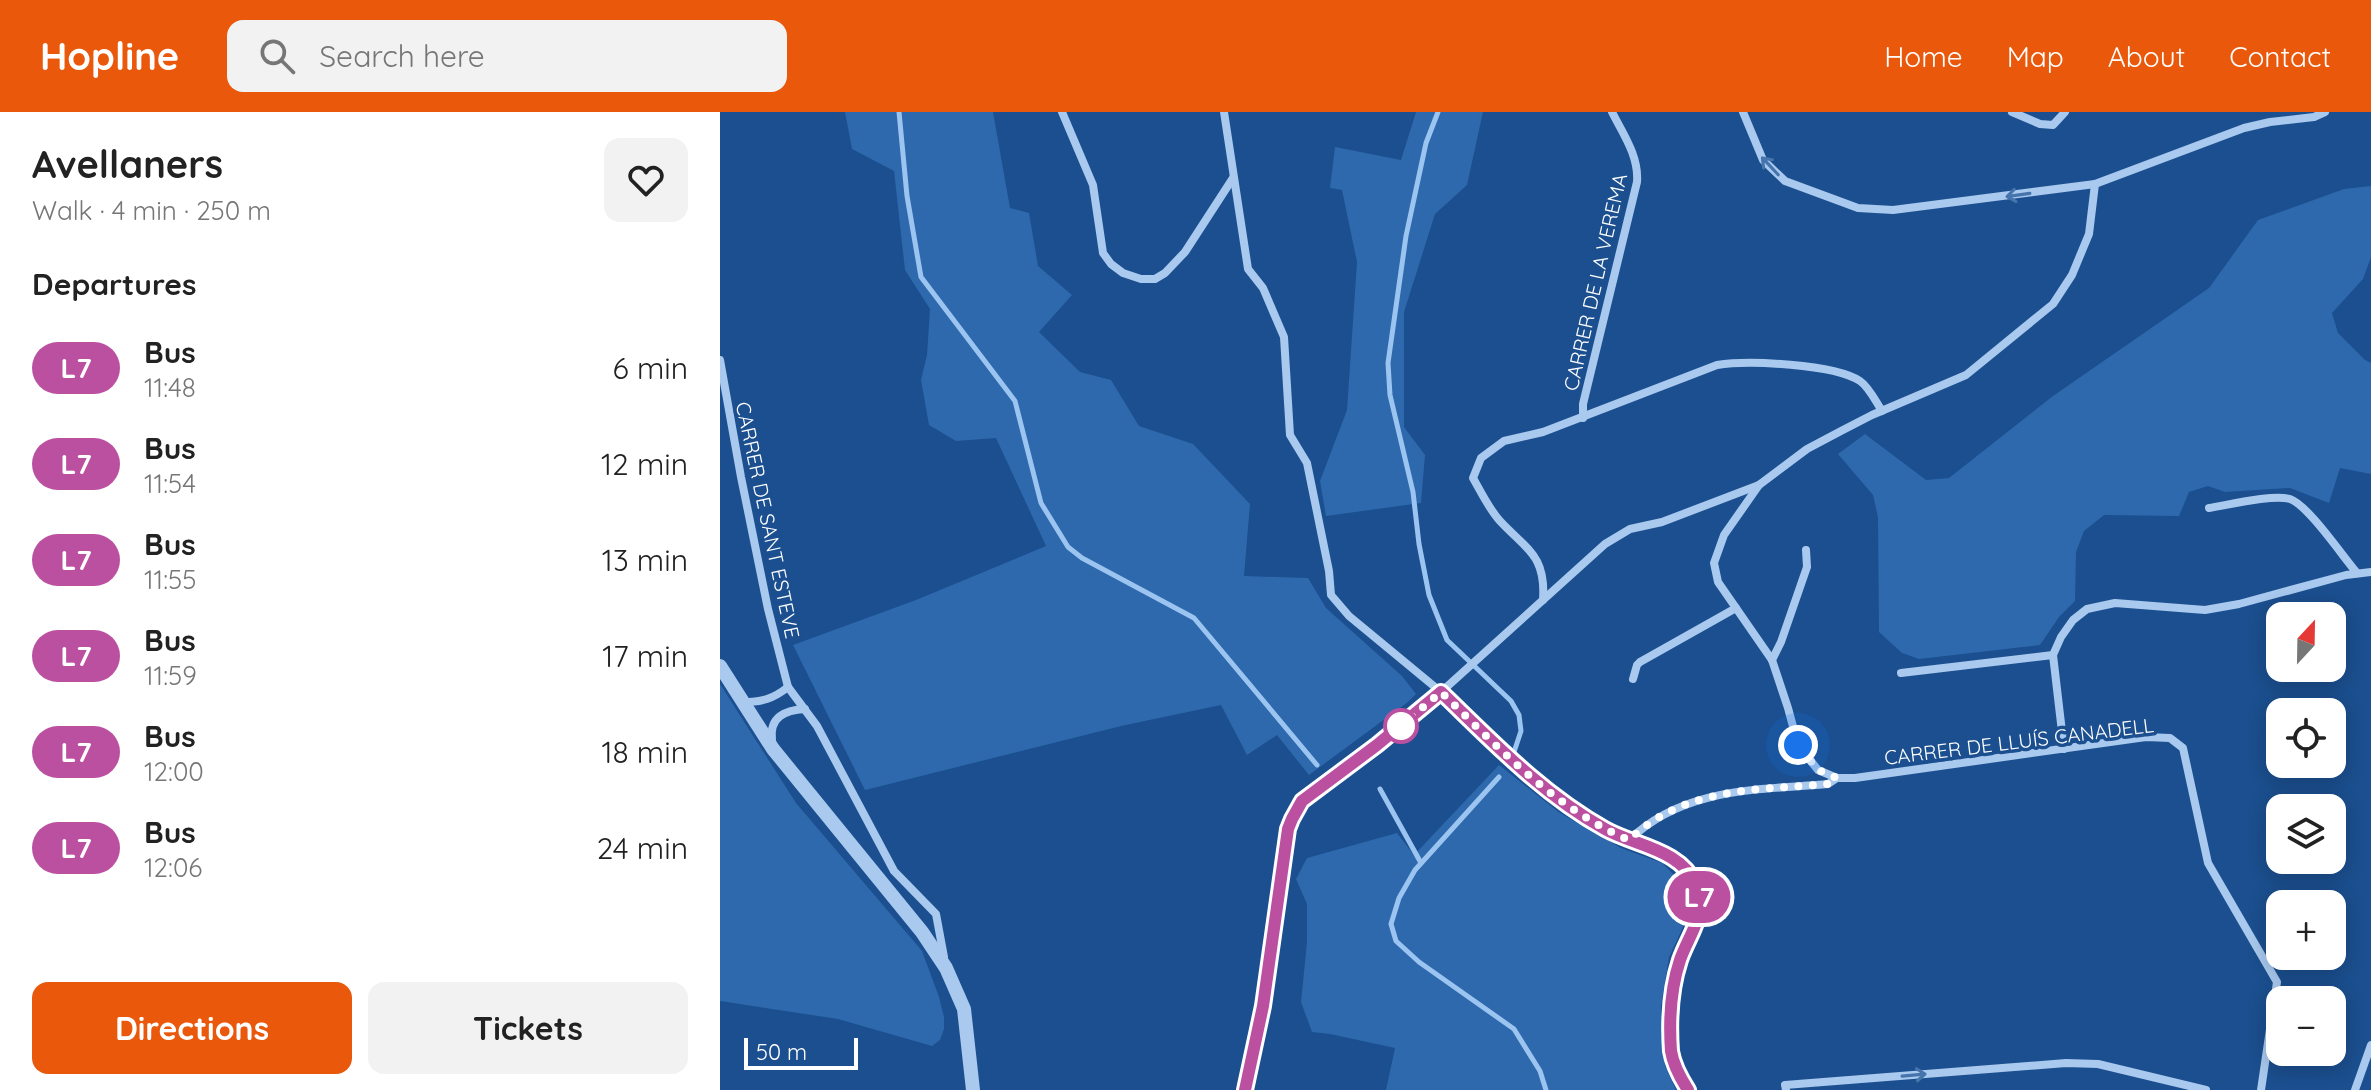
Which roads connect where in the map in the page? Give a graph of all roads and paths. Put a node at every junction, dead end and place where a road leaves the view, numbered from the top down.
1 (1062, 112) edge
2 (1224, 112) edge
3 (1612, 112) edge
4 (1743, 112) edge
5 (2012, 112) edge
6 (2065, 112) edge
7 (2325, 112) edge
8 (1233, 177) junction
9 (2095, 184) junction
10 (720, 360) edge
11 (1882, 411) junction
12 (1583, 418) junction
13 (1759, 485) junction
14 (2209, 508) dead end
15 (1806, 550) dead end
16 (2371, 572) edge
17 (2357, 573) junction
18 (1543, 600) junction
19 (1736, 608) junction
20 (2053, 655) junction
21 (1772, 660) junction
22 (720, 666) edge
23 (1901, 673) dead end
24 (1633, 679) dead end
25 (788, 687) junction
26 (1441, 692) junction
27 (743, 702) junction
28 (805, 709) junction
29 (773, 749) junction
30 (2064, 749) junction
31 (1837, 778) junction
32 (1629, 840) junction
33 (946, 968) junction
34 (2371, 1045) edge
35 (973, 1090) edge
36 (1245, 1090) edge
37 (1688, 1090) edge
38 (1786, 1090) edge
39 (2206, 1090) edge
40 (2261, 1090) edge
41 (2355, 1090) edge

1 - 8 street
2 - 8 street
3 - 12 street, CARRER DE LA VEREMA
9 -> 4 street
5 - 6 street
7 - 9 street
8 - 26 street
9 - 11 street
10 - 25 street, CARRER DE SANT ESTEVE
11 - 12 street
11 - 13 street
12 - 18 street
13 - 18 street
13 - 19 street
14 - 17 street
15 - 21 street
16 - 17 street
17 - 20 street
18 - 26 street
19 - 21 street
19 - 24 street
20 - 23 street
20 - 30 street
21 - 31 street
22 - 27 street
25 - 27 street
25 - 28 street, CARRER DE SANT ESTEVE
26 - 32 street
26 - 36 street
27 - 29 street
28 - 29 street
28 - 33 street, CARRER DE SANT ESTEVE
29 - 33 street
30 - 31 street, CARRER DE LLUÍS CANADELL
30 - 40 street, CARRER DE LLUÍS CANADELL
31 - 32 street, CARRER DE LLUÍS CANADELL
32 - 37 street
33 - 35 street
34 - 41 street
38 -> 39 street

